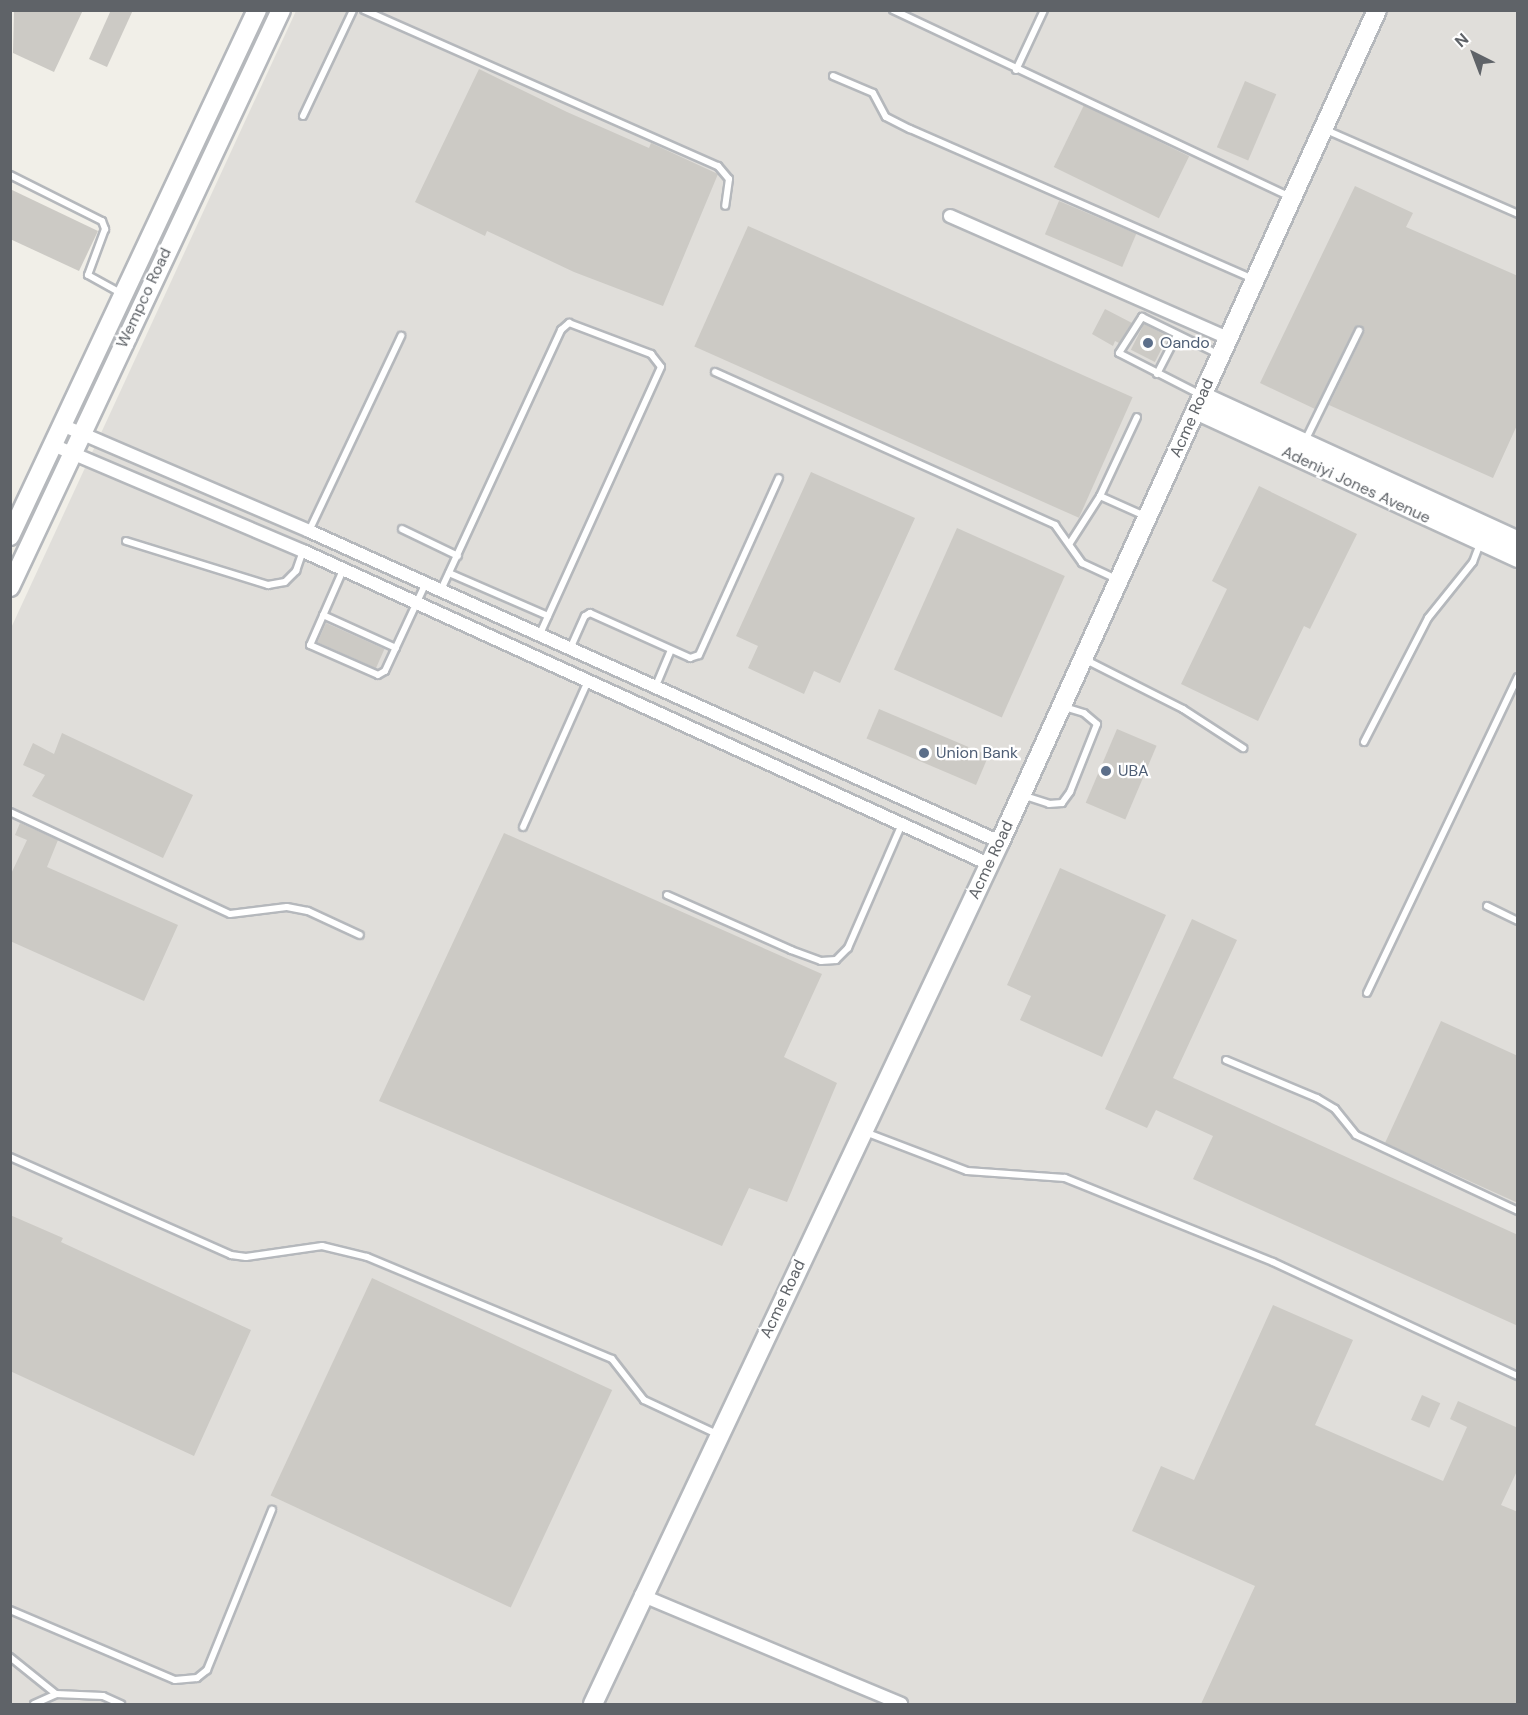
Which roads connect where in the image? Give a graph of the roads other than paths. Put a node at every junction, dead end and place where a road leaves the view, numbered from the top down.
1 (257, 10) edge
2 (281, 10) edge
3 (353, 10) edge
4 (364, 10) edge
5 (893, 10) edge
6 (1044, 10) edge
7 (1377, 10) edge
8 (1016, 70) junction
9 (833, 76) dead end
10 (303, 116) dead end
11 (1323, 128) junction
12 (10, 175) edge
13 (1293, 197) junction
14 (725, 206) dead end
15 (1518, 214) edge
16 (950, 216) dead end
17 (1253, 279) junction
18 (122, 294) junction
19 (1359, 331) dead end
20 (1177, 335) junction
21 (401, 336) dead end
22 (1228, 338) junction
23 (1220, 356) junction
24 (715, 372) dead end
25 (1157, 374) junction
26 (1199, 403) junction
27 (1137, 417) dead end
28 (62, 425) junction
29 (81, 432) junction
30 (1303, 444) junction
31 (53, 445) junction
32 (71, 453) junction
33 (780, 478) dead end
34 (1100, 496) junction
35 (1147, 518) junction
36 (402, 529) dead end
37 (309, 531) junction
38 (10, 536) edge
39 (126, 541) dead end
40 (1518, 541) edge
41 (1070, 543) junction
42 (1480, 543) junction
43 (303, 551) junction
44 (458, 556) junction
45 (1518, 558) edge
46 (343, 570) junction
47 (450, 573) junction
48 (1119, 580) junction
49 (425, 585) junction
50 (10, 587) edge
51 (440, 592) junction
52 (417, 603) junction
53 (323, 615) junction
54 (548, 616) junction
55 (539, 636) junction
56 (396, 648) junction
57 (570, 650) junction
58 (671, 650) junction
59 (1083, 658) junction
60 (1518, 677) edge
61 (589, 681) junction
62 (655, 689) junction
63 (1062, 706) junction
64 (1364, 742) dead end
65 (1243, 748) dead end
66 (812, 759) junction
67 (803, 780) junction
68 (1021, 795) junction
69 (10, 812) edge
70 (902, 824) junction
71 (523, 827) dead end
72 (1000, 842) junction
73 (989, 864) junction
74 (667, 895) dead end
75 (1487, 906) dead end
76 (1518, 921) edge
77 (360, 935) dead end
78 (1367, 993) dead end
79 (1226, 1060) dead end
80 (862, 1131) junction
81 (10, 1157) edge
82 (1518, 1210) edge
83 (1518, 1376) edge
84 (719, 1435) junction
85 (272, 1510) dead end
86 (641, 1595) junction
87 (10, 1610) edge
88 (10, 1657) edge
89 (56, 1694) junction
90 (34, 1704) edge
91 (121, 1704) edge
92 (593, 1704) edge
93 (901, 1704) edge

1 - 18 street, Wempco Road
2 - 29 street, Wempco Road
3 - 10 lane
4 - 14 lane
5 - 8 lane
6 - 8 lane
7 - 11 street, Acme Road
8 - 13 lane
9 - 17 lane
11 - 13 street, Acme Road
11 - 15 lane
12 - 18 lane
13 - 17 street, Acme Road
16 - 22 street
17 - 22 street, Acme Road
18 - 28 street, Wempco Road
19 - 30 lane
20 - 23 lane
20 - 25 lane
20 - 25 lane
21 - 37 lane
22 - 23 street, Acme Road
23 - 26 street, Acme Road
24 - 41 lane
25 - 26 lane
26 - 30 street, Adeniyi Jones Avenue
26 - 35 street, Acme Road
26 - 42 street, Adeniyi Jones Avenue
27 - 34 lane
28 - 29 street
28 - 31 street, Wempco Road
29 - 32 street, Wempco Road
29 - 37 street
30 - 40 street, Adeniyi Jones Avenue
31 - 32 street
31 - 38 street, Wempco Road
32 - 43 street
32 - 50 street, Wempco Road
33 - 58 lane
34 - 35 lane
34 - 41 lane
35 - 48 street, Acme Road
36 - 44 lane
37 - 49 street
39 - 43 lane
41 - 48 lane
42 - 45 street, Adeniyi Jones Avenue
42 - 64 lane
43 - 46 street
44 - 47 lane
44 - 54 lane
46 - 52 street
46 - 53 lane
47 - 51 lane
47 - 54 lane
48 - 59 street, Acme Road
49 - 51 street
49 - 52 lane
51 - 55 street
52 - 56 lane
52 - 61 street
53 - 56 lane
53 - 56 lane
54 - 55 lane
55 - 57 street
57 - 58 lane
57 - 62 street
58 - 62 lane
59 - 63 street, Acme Road
59 - 65 lane
60 - 78 lane
61 - 67 street
61 - 71 lane
62 - 66 street
63 - 68 street, Acme Road
63 - 68 lane
66 - 67 street
66 - 72 street
67 - 70 street
68 - 72 street, Acme Road
69 - 77 lane
70 - 73 street
70 - 74 lane
72 - 73 street, Acme Road
73 - 80 street, Acme Road
75 - 76 lane
79 - 82 lane
80 - 83 lane
80 - 84 street, Acme Road
81 - 84 lane
84 - 86 street, Acme Road
85 - 87 lane
86 - 92 street, Acme Road
86 - 93 street
88 - 89 lane
89 - 90 lane
89 - 91 lane

